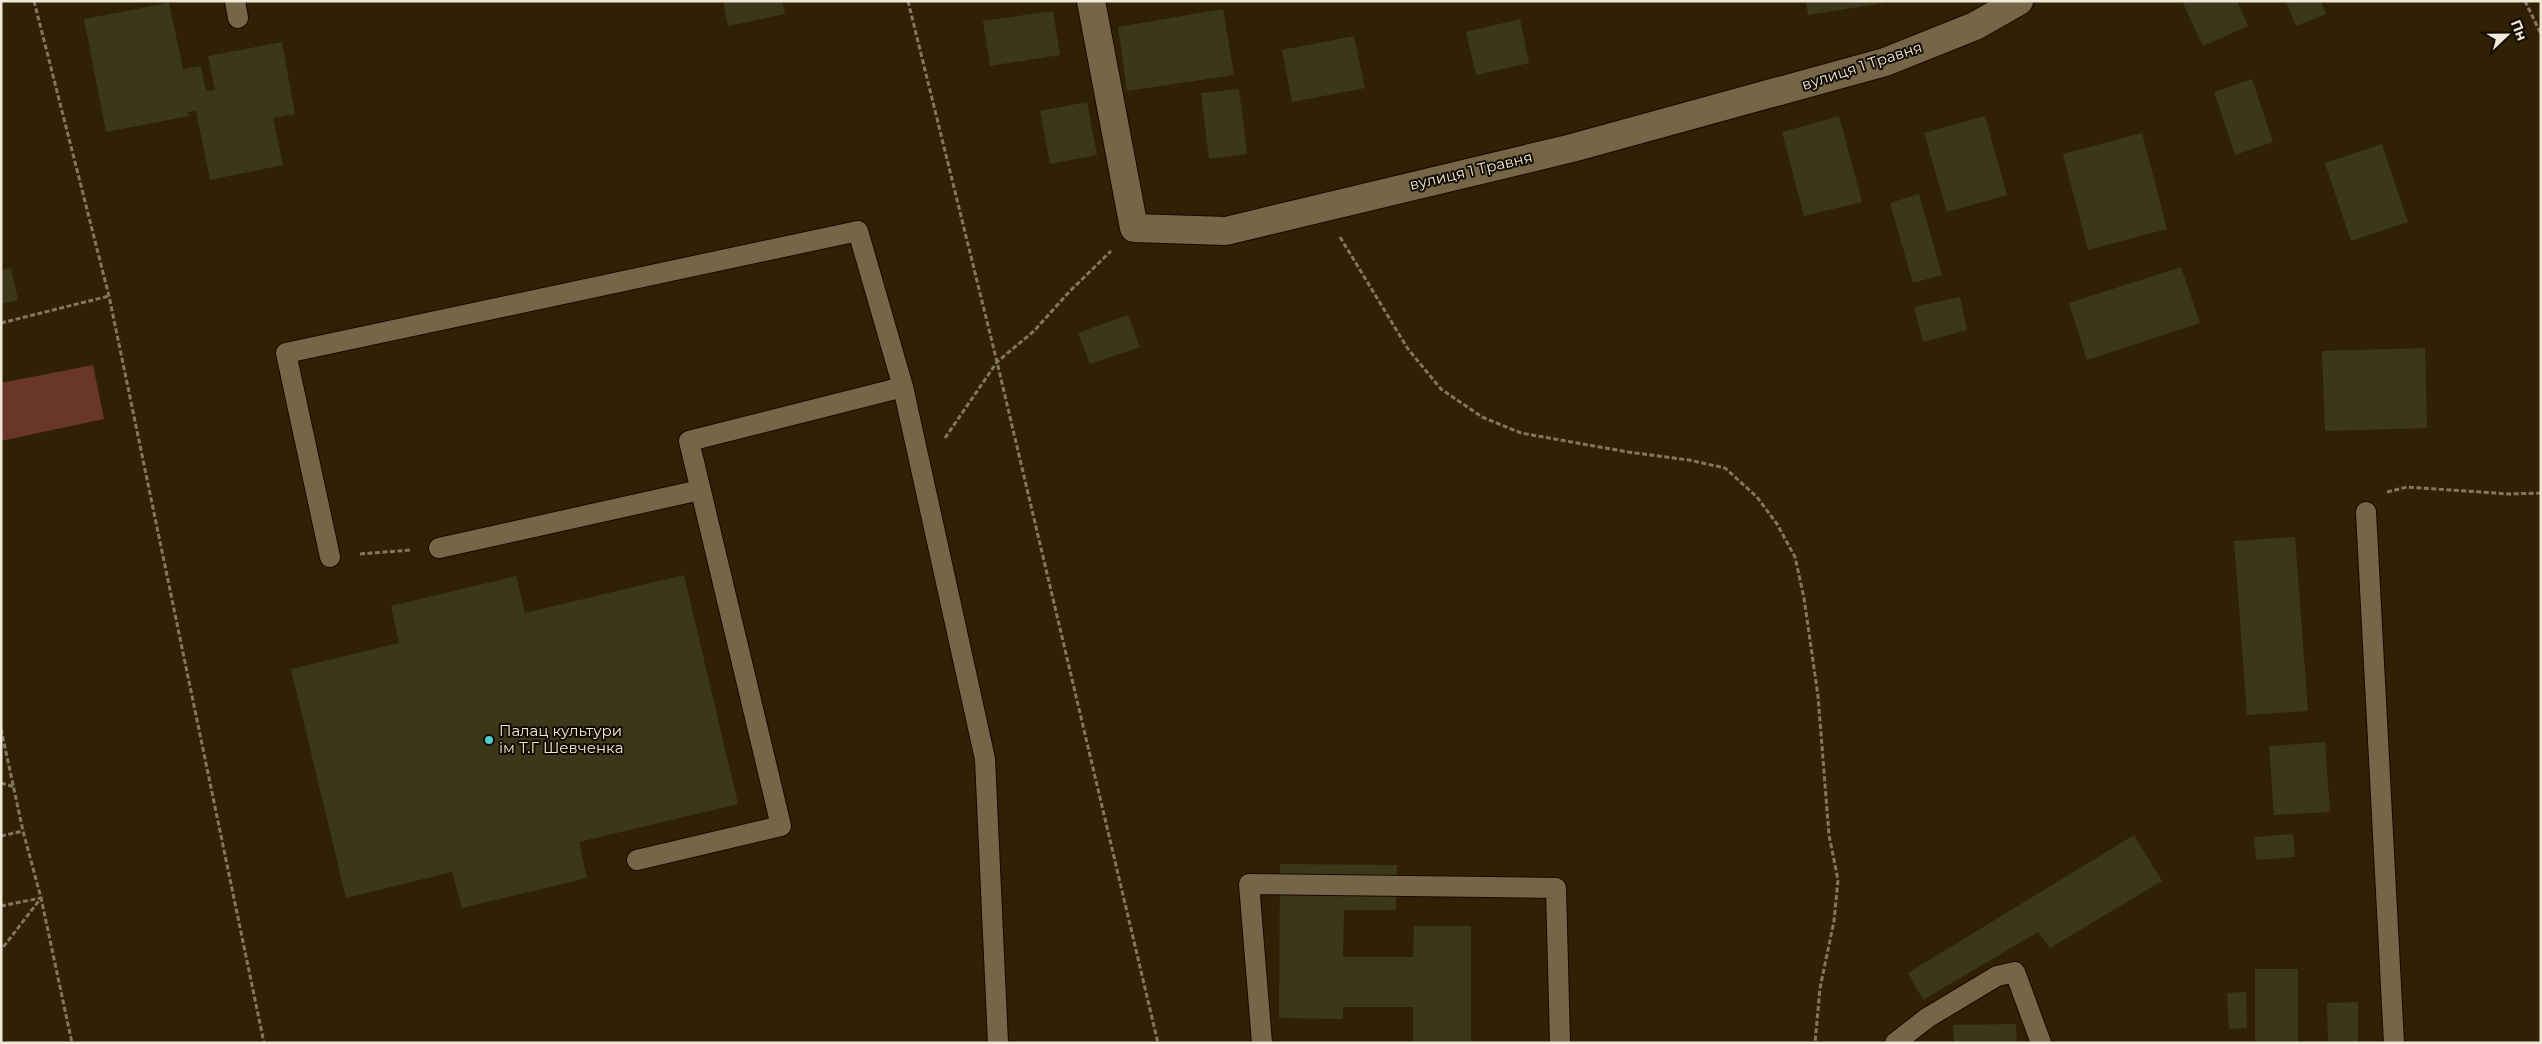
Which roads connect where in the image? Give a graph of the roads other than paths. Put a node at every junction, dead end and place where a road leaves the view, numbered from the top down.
1 (1092, 1) edge
2 (2019, 1) edge
3 (903, 387) junction
4 (700, 490) junction
5 (2366, 512) road end
6 (439, 548) road end
7 (330, 557) road end
8 (637, 860) dead end
9 (998, 1043) edge
10 (1262, 1043) edge
11 (1560, 1043) edge
12 (1895, 1043) edge
13 (2041, 1043) edge
14 (2394, 1043) edge

1 - 2 street, вулиця 1 Травня
3 - 4 lane
3 - 7 lane
3 - 9 lane
4 - 6 lane
4 - 8 lane
5 - 14 lane
10 - 11 lane
12 - 13 lane

